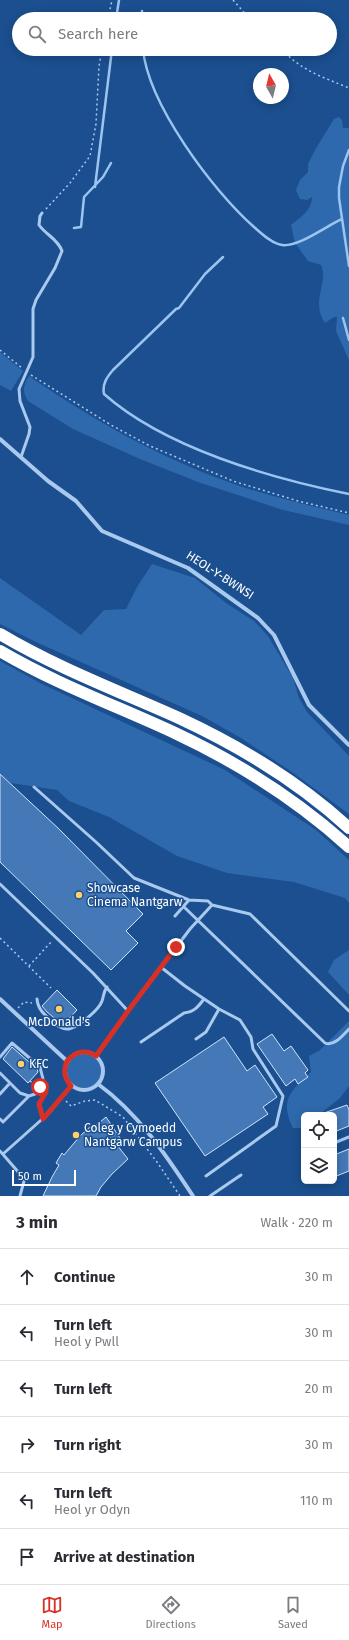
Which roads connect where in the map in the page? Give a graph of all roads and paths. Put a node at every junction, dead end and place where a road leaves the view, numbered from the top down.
1 (112, 0) edge
2 (233, 0) edge
3 (109, 12) edge
4 (244, 12) edge
5 (101, 56) edge
6 (287, 56) edge
7 (349, 88) edge
8 (42, 213) joint
9 (0, 350) edge
10 (27, 372) junction
11 (0, 439) edge
12 (21, 457) junction
13 (349, 513) edge
14 (0, 634) edge
15 (0, 651) edge
16 (349, 745) edge
17 (34, 787) dead end
18 (349, 828) edge
19 (349, 847) edge
20 (0, 884) edge
21 (189, 900) junction
22 (212, 905) junction
23 (184, 907) junction
24 (176, 916) dead end
25 (198, 919) junction
26 (0, 938) edge
27 (56, 938) junction
28 (29, 966) junction
29 (162, 968) junction
30 (107, 987) junction
31 (51, 988) dead end
32 (0, 999) edge
33 (204, 999) junction
34 (37, 1001) joint
35 (219, 1009) junction
36 (349, 1010) edge
37 (128, 1011) junction
38 (14, 1012) junction
39 (349, 1029) edge
40 (196, 1039) dead end
41 (141, 1042) dead end
42 (96, 1056) junction
43 (0, 1057) edge
44 (67, 1061) junction
45 (0, 1073) edge
46 (10, 1083) junction
47 (98, 1084) junction
48 (71, 1086) junction
49 (40, 1088) junction
50 (0, 1094) edge
51 (29, 1096) junction
52 (61, 1097) junction
53 (0, 1119) edge
54 (43, 1119) junction
55 (349, 1137) edge
56 (337, 1142) edge
57 (0, 1151) edge
58 (3, 1154) junction
59 (241, 1175) dead end
60 (206, 1176) dead end
61 (20, 1196) edge
62 (180, 1196) edge
63 (193, 1196) edge
64 (210, 1196) edge

1 - 3 path
2 - 4 path
5 - 8 path
6 - 7 path
8 - 10 lane
9 - 10 path
10 - 12 lane
10 - 13 path
11 - 12 street, HEOL-Y-BWNSI
12 - 16 street, HEOL-Y-BWNSI
14 - 18 highway
15 - 19 highway
17 - 21 lane
20 - 27 lane
21 - 22 lane
21 - 23 lane
22 - 25 lane
22 - 36 lane
23 - 24 lane
23 - 25 lane
25 - 29 lane
25 - 39 lane
26 - 28 path
27 - 28 path
27 - 30 lane
28 - 31 path
29 - 33 lane
29 - 37 lane
30 - 34 lane
30 - 37 lane
32 - 38 street
33 - 35 lane
33 - 41 lane
34 - 38 path
35 - 40 lane
35 - 60 lane
37 - 42 lane
38 - 44 street
42 - 44 street
42 - 47 street
43 - 49 lane
44 - 48 street
45 - 46 lane
46 - 50 lane
46 - 51 lane
47 - 48 street
47 - 63 street
48 - 52 lane
49 - 51 lane
49 - 54 path
51 - 53 lane
52 - 54 lane
52 - 62 path
54 - 58 lane
55 - 56 lane
57 - 58 lane
58 - 61 lane
59 - 64 lane

